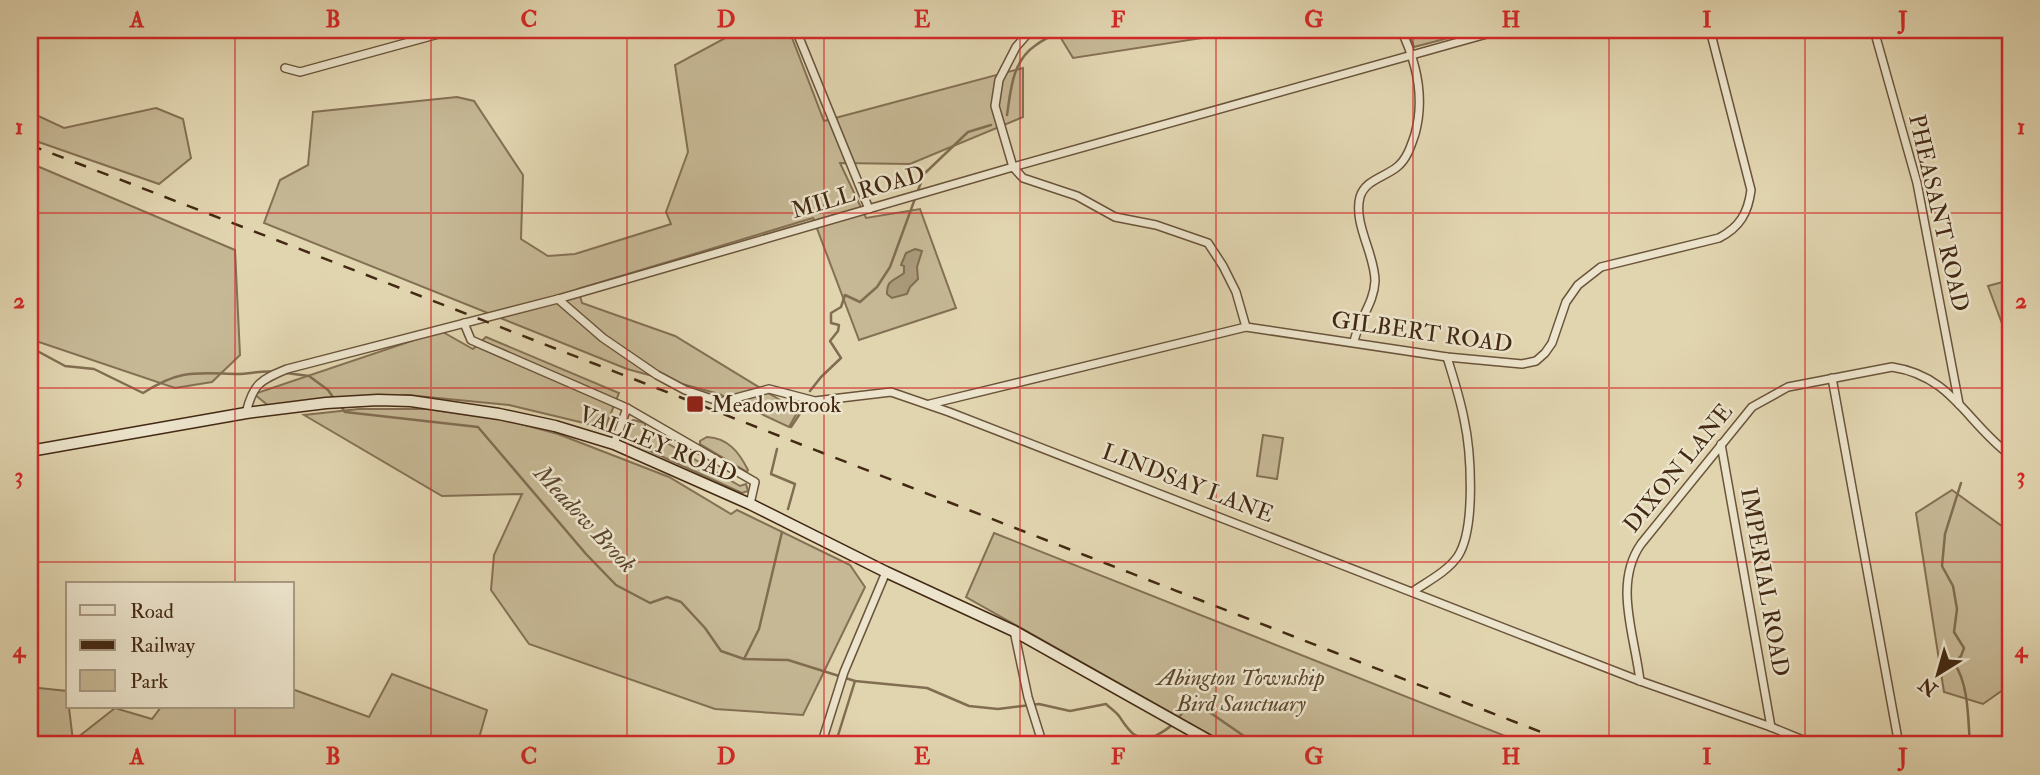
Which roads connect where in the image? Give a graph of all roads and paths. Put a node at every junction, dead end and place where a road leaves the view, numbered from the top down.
1 (453, 30) edge
2 (796, 30) edge
3 (1031, 30) edge
4 (1401, 30) edge
5 (1501, 30) edge
6 (1710, 30) edge
7 (1874, 30) edge
8 (1412, 55) junction
9 (285, 68) dead end
10 (1013, 167) junction
11 (869, 209) junction
12 (558, 299) junction
13 (464, 323) junction
14 (1246, 327) junction
15 (1354, 342) junction
16 (1447, 357) junction
17 (1832, 378) junction
18 (930, 404) junction
19 (1960, 406) junction
20 (627, 408) junction
21 (246, 413) junction
22 (614, 444) junction
23 (1721, 444) junction
24 (30, 450) edge
25 (2010, 455) edge
26 (750, 504) junction
27 (886, 572) junction
28 (1412, 592) junction
29 (1014, 631) junction
30 (1640, 681) junction
31 (1771, 727) junction
32 (821, 745) edge
33 (1043, 745) edge
34 (1217, 745) edge
35 (1815, 745) edge
36 (1899, 745) edge

1 - 9 street
2 - 11 street
3 - 10 street
4 - 8 street
5 - 8 street, MILL ROAD
6 - 16 street, GILBERT ROAD
7 - 19 street, PHEASANT ROAD
8 - 10 street, MILL ROAD
8 - 15 street
10 - 11 street, MILL ROAD
10 - 14 street
11 - 12 street, MILL ROAD
12 - 13 street, MILL ROAD
12 - 18 street, LINDSAY LANE
13 - 20 street
13 - 21 street, MILL ROAD
14 - 15 street, GILBERT ROAD
14 - 18 street, GILBERT ROAD
15 - 16 street, GILBERT ROAD
16 - 28 street
17 - 19 street, DIXON LANE
17 - 23 street, DIXON LANE
17 - 36 street
18 - 28 street, LINDSAY LANE
19 - 25 street, DIXON LANE
20 - 22 street
20 - 26 street
21 - 22 main road, VALLEY ROAD
21 - 24 main road, VALLEY ROAD
22 - 26 main road, VALLEY ROAD
23 - 30 street, DIXON LANE
23 - 31 street, IMPERIAL ROAD
26 - 27 main road, VALLEY ROAD
27 - 29 main road, VALLEY ROAD
27 - 32 street
28 - 30 street, LINDSAY LANE
29 - 33 street
29 - 34 main road, VALLEY ROAD
30 - 31 street, LINDSAY LANE
31 - 35 street, LINDSAY LANE

